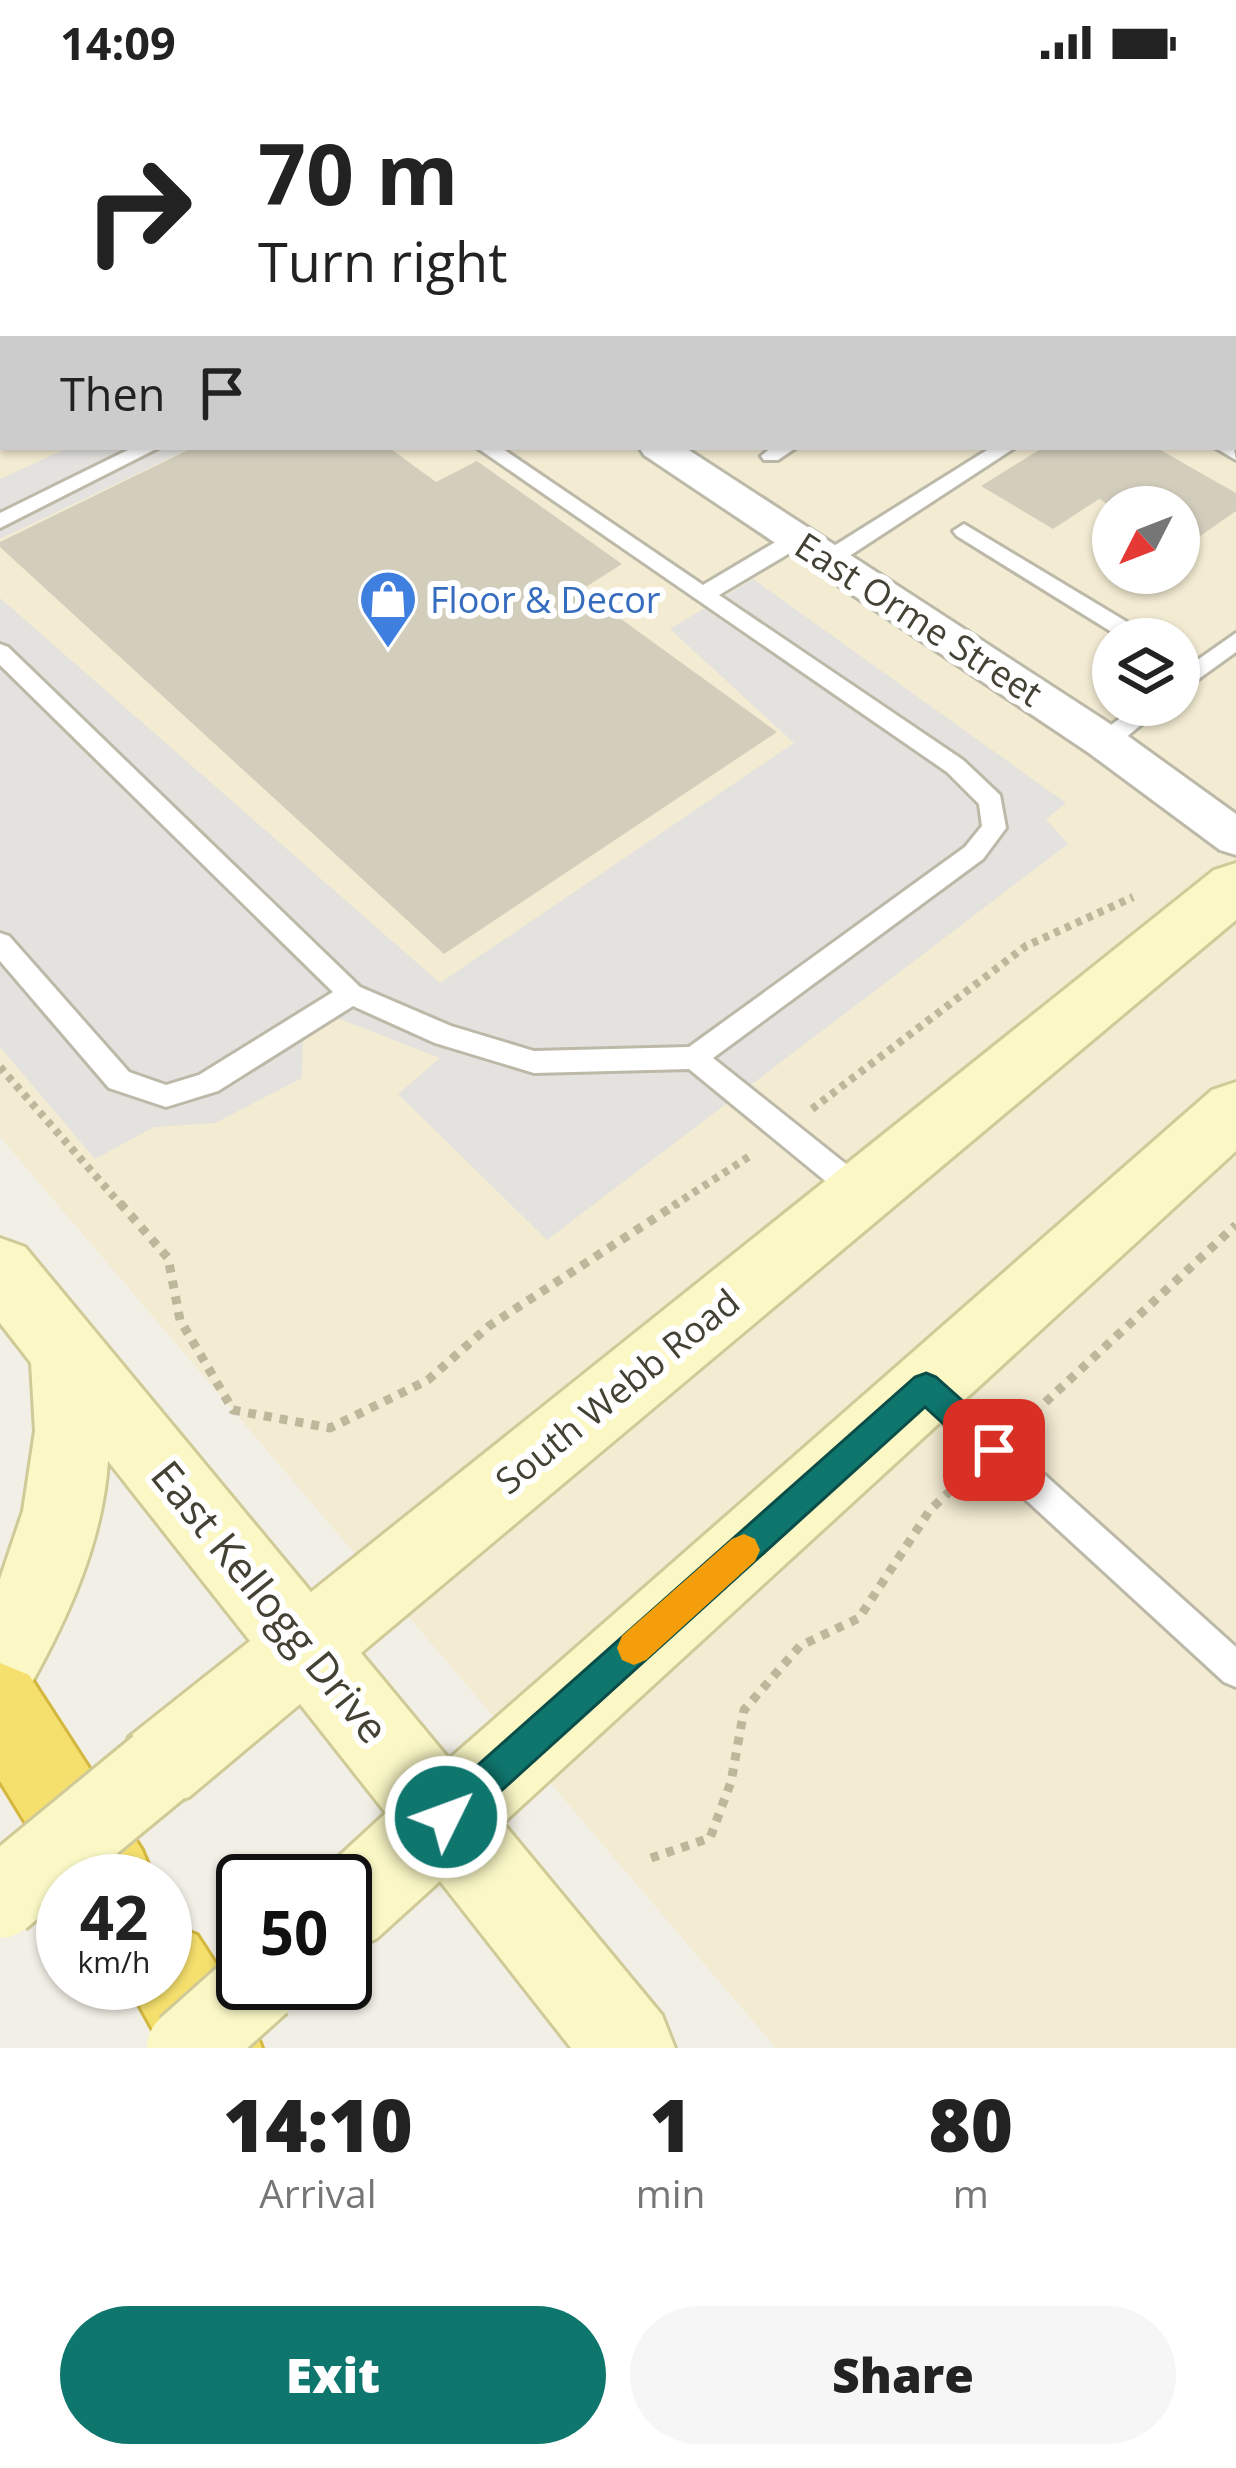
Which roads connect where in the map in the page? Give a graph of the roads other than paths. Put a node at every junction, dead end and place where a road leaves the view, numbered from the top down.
1 (144, 450) edge
2 (490, 450) edge
3 (663, 450) edge
4 (1000, 450) edge
5 (0, 521) edge
6 (964, 531) dead end
7 (813, 549) junction
8 (702, 595) junction
9 (1105, 618) edge
10 (1236, 640) edge
11 (0, 652) edge
12 (1200, 664) edge
13 (1126, 726) edge
14 (1105, 742) junction
15 (1235, 853) edge
16 (0, 943) edge
17 (351, 994) junction
18 (694, 1058) junction
19 (1236, 1110) edge
20 (860, 1193) junction
21 (0, 1269) edge
22 (67, 1351) junction
23 (926, 1387) junction
24 (306, 1645) junction
25 (0, 1659) edge
26 (1236, 1670) edge
27 (0, 1704) edge
28 (446, 1817) junction
29 (94, 1854) edge
30 (372, 1883) edge
31 (0, 1898) edge
32 (192, 2010) edge
33 (230, 2010) edge
34 (187, 2048) edge
35 (216, 2048) edge
36 (629, 2048) edge

1 - 5 lane
2 - 8 lane
3 - 7 street, East Orme Street
4 - 7 lane
6 - 9 lane
7 - 8 lane
7 - 14 street, East Orme Street
8 - 18 lane
10 - 12 lane
11 - 17 lane
13 - 14 lane
14 - 15 street, East Orme Street
15 - 20 main road, South Webb Road
16 - 17 lane
17 - 18 lane
18 - 20 lane
19 - 23 main road
20 - 24 main road, South Webb Road
21 - 22 main road, East Kellogg Drive
22 - 24 main road, East Kellogg Drive
22 - 25 main road
23 - 26 lane
23 - 28 main road
24 - 28 main road, East Kellogg Drive
24 - 31 main road, South Webb Road, bridge
27 - 29 highway
28 - 30 main road
28 - 36 main road, East Kellogg Drive
32 - 35 highway
33 - 34 main road, bridge

